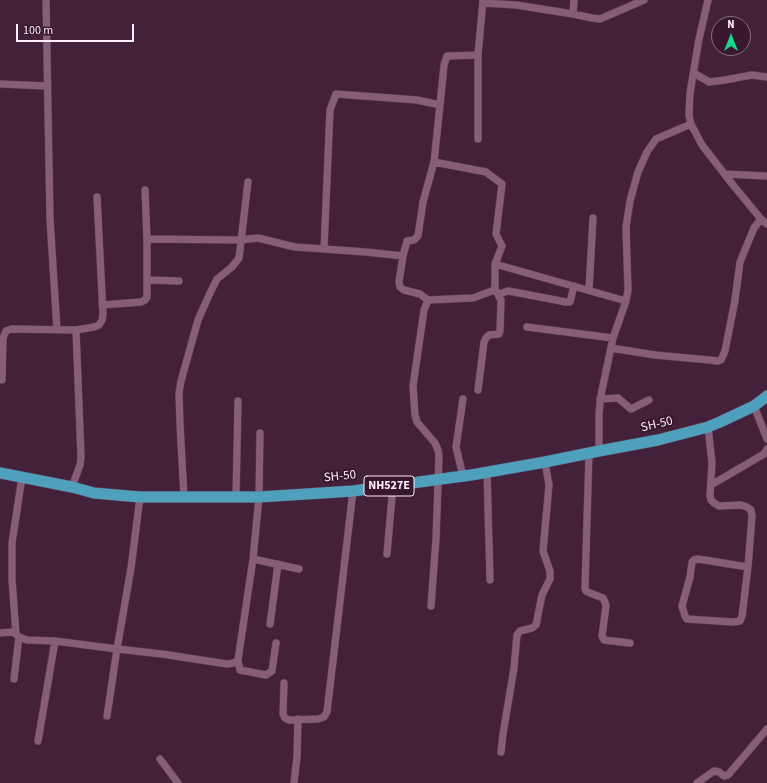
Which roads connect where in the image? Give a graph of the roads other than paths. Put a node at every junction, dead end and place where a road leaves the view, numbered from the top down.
1 (46, 0) edge
2 (574, 0) edge
3 (644, 0) edge
4 (708, 0) edge
5 (483, 2) edge
6 (516, 2) edge
7 (573, 14) junction
8 (478, 55) junction
9 (694, 72) junction
10 (767, 76) edge
11 (0, 84) edge
12 (47, 86) junction
13 (440, 105) junction
14 (691, 124) junction
15 (478, 139) dead end
16 (434, 162) junction
17 (725, 174) junction
18 (767, 176) edge
19 (248, 182) dead end
20 (145, 190) dead end
21 (97, 197) dead end
22 (593, 218) dead end
23 (764, 221) edge
24 (146, 239) junction
25 (240, 240) junction
26 (324, 249) junction
27 (403, 256) junction
28 (495, 264) junction
29 (147, 280) junction
30 (179, 281) dead end
31 (574, 286) junction
32 (589, 290) junction
33 (497, 292) junction
34 (428, 300) junction
35 (626, 300) junction
36 (102, 305) junction
37 (527, 328) dead end
38 (57, 330) junction
39 (76, 330) junction
40 (613, 338) junction
41 (611, 348) junction
42 (2, 380) dead end
43 (478, 390) dead end
44 (767, 396) edge
45 (463, 399) dead end
46 (600, 399) junction
47 (238, 400) dead end
48 (649, 400) dead end
49 (754, 406) junction
50 (708, 427) junction
51 (260, 433) dead end
52 (767, 439) edge
53 (767, 449) edge
54 (594, 452) junction
55 (545, 462) junction
56 (487, 472) junction
57 (0, 473) edge
58 (463, 476) junction
59 (22, 477) junction
60 (439, 479) junction
61 (393, 485) junction
62 (711, 485) junction
63 (72, 487) junction
64 (352, 491) junction
65 (259, 496) junction
66 (140, 497) junction
67 (184, 497) junction
68 (236, 497) junction
69 (387, 554) dead end
70 (254, 559) junction
71 (278, 564) junction
72 (748, 567) junction
73 (299, 569) dead end
74 (490, 580) dead end
75 (432, 606) dead end
76 (270, 624) dead end
77 (0, 633) edge
78 (18, 635) junction
79 (55, 641) junction
80 (276, 643) dead end
81 (630, 643) dead end
82 (117, 649) junction
83 (238, 660) junction
84 (14, 679) dead end
85 (284, 683) dead end
86 (106, 716) dead end
87 (298, 719) junction
88 (766, 732) edge
89 (38, 741) dead end
90 (501, 752) dead end
91 (160, 759) dead end
92 (729, 779) edge
93 (178, 783) edge
94 (294, 783) edge
95 (697, 783) edge

1 - 12 street
2 - 7 street
3 - 7 street
4 - 9 street
5 - 6 street
5 - 8 street
6 - 7 street
8 - 13 street
8 - 15 street
9 - 10 street
9 - 14 street
11 - 12 street
12 - 38 street
13 - 16 street
13 - 26 street
14 - 17 street
14 - 35 street
16 - 27 street
16 - 28 street
17 - 18 street
17 - 23 street
19 - 25 street
20 - 24 street
21 - 36 street
22 - 32 street
23 - 41 street
24 - 25 street
24 - 29 street
25 - 26 street
25 - 67 street
26 - 27 street
27 - 34 street
28 - 31 street
28 - 33 street
29 - 30 street
29 - 36 street
31 - 32 street
31 - 33 street
32 - 35 street
33 - 34 street
33 - 43 street
34 - 60 street
35 - 40 street
36 - 39 street
37 - 40 street
38 - 39 street
38 - 42 street
39 - 63 street
40 - 41 street
41 - 46 street
44 - 49 highway, SH-50 / NH527E
45 - 58 street
46 - 48 street
46 - 54 street
47 - 68 street
49 - 50 highway, SH-50 / NH527E
49 - 52 street
50 - 54 highway, SH-50 / NH527E
50 - 62 street
51 - 65 street
53 - 62 street
54 - 55 highway, SH-50 / NH527E
54 - 81 street
55 - 56 highway, SH-50 / NH527E
55 - 90 street
56 - 58 highway, SH-50 / NH527E
56 - 74 street
57 - 59 highway, SH-50 / NH527E
58 - 60 highway, SH-50 / NH527E
59 - 63 highway, SH-50 / NH527E
59 - 78 street
60 - 61 highway, SH-50 / NH527E
60 - 75 street
61 - 64 highway, SH-50 / NH527E
61 - 69 street
62 - 72 street
63 - 66 highway, SH-50 / NH527E
64 - 65 highway, SH-50 / NH527E
64 - 87 street
65 - 68 highway, SH-50 / NH527E
65 - 70 street
66 - 67 highway, SH-50 / NH527E
66 - 82 street
67 - 68 highway, SH-50 / NH527E
70 - 71 street
70 - 83 street
71 - 73 street
71 - 76 street
72 - 72 street
77 - 78 street
78 - 79 street
78 - 84 street
79 - 82 street
79 - 89 street
80 - 83 street
82 - 83 street
82 - 86 street
85 - 87 street
87 - 94 street
88 - 92 street
91 - 93 street
92 - 95 street

